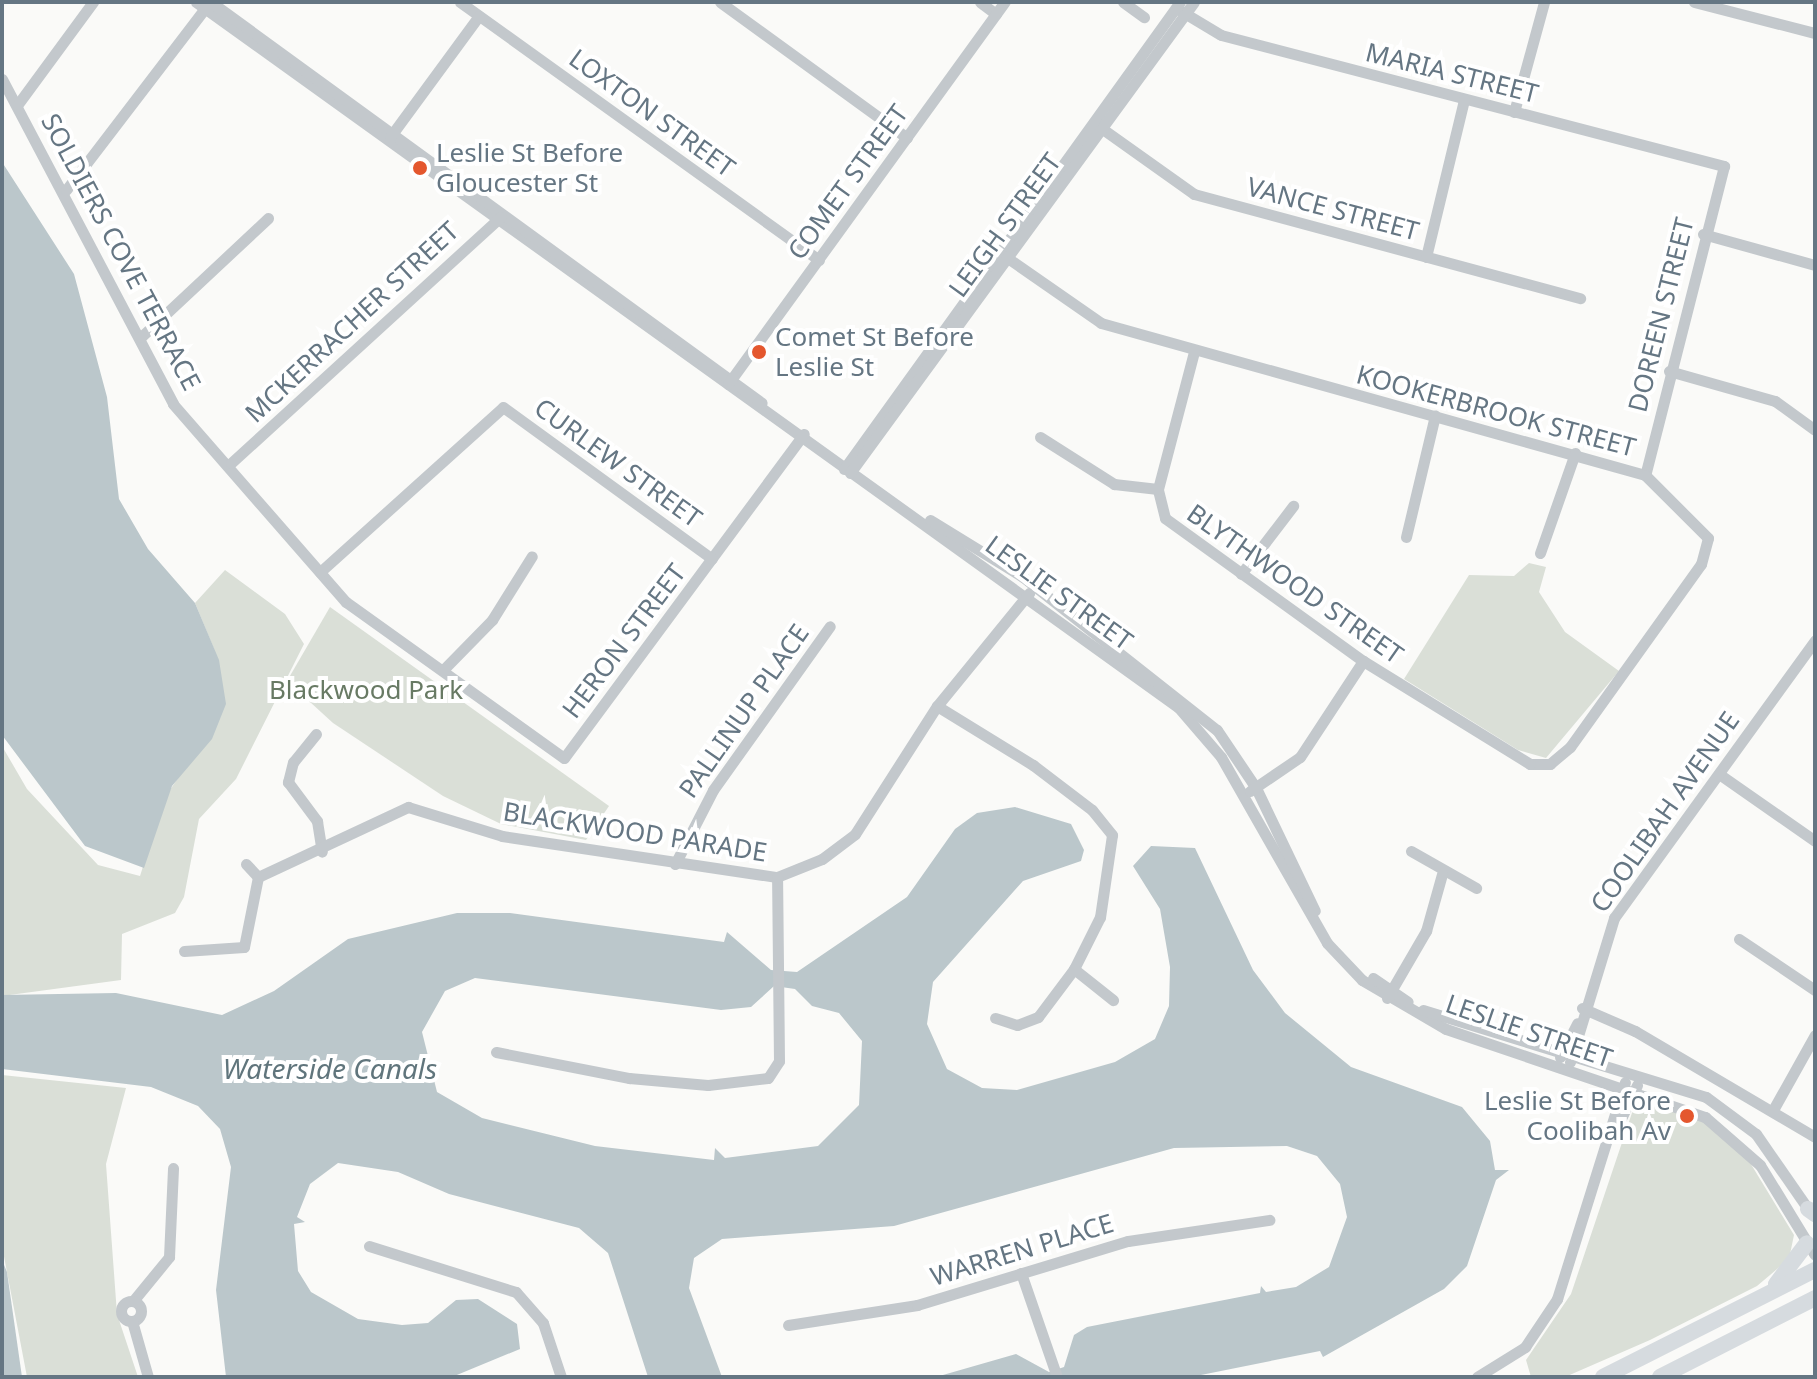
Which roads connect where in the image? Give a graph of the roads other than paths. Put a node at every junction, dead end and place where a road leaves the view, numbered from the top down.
1 (93, 2) edge
2 (460, 2) edge
3 (720, 2) edge
4 (980, 2) edge
5 (1005, 2) edge
6 (1123, 2) edge
7 (1194, 2) edge
8 (1544, 2) edge
9 (1694, 2) edge
10 (205, 4) edge
11 (1180, 9) edge
12 (996, 14) junction
13 (479, 16) junction
14 (1144, 17) dead end
15 (1815, 33) edge
16 (2, 79) edge
17 (1464, 100) junction
18 (18, 104) junction
19 (1514, 112) junction
20 (1098, 125) junction
21 (390, 137) junction
22 (907, 138) junction
23 (1724, 166) joint
24 (66, 190) junction
25 (500, 217) junction
26 (268, 218) dead end
27 (1703, 234) junction
28 (1003, 256) junction
29 (1426, 257) junction
30 (819, 260) junction
31 (1815, 265) edge
32 (1580, 298) dead end
33 (141, 337) junction
34 (1194, 352) junction
35 (1669, 371) junction
36 (729, 383) junction
37 (1435, 415) junction
38 (1815, 430) edge
39 (802, 436) junction
40 (1040, 437) dead end
41 (1575, 453) junction
42 (231, 463) junction
43 (849, 468) junction
44 (1645, 475) junction
45 (1158, 489) junction
46 (1293, 506) dead end
47 (1406, 537) dead end
48 (1540, 553) dead end
49 (532, 556) dead end
50 (712, 559) junction
51 (320, 572) junction
52 (1241, 574) junction
53 (1027, 589) junction
54 (830, 626) dead end
55 (1815, 640) edge
56 (1363, 661) junction
57 (443, 670) junction
58 (937, 706) junction
59 (316, 734) dead end
60 (564, 758) joint
61 (1550, 764) joint
62 (1719, 774) junction
63 (1256, 788) junction
64 (1243, 795) junction
65 (1815, 841) edge
66 (1411, 851) dead end
67 (322, 852) junction
68 (246, 864) dead end
69 (675, 864) junction
70 (1442, 874) junction
71 (258, 877) junction
72 (777, 877) junction
73 (1476, 888) dead end
74 (1739, 939) dead end
75 (184, 951) dead end
76 (1074, 969) junction
77 (1815, 990) edge
78 (1388, 995) junction
79 (1113, 1000) dead end
80 (1582, 1008) junction
81 (995, 1018) dead end
82 (1815, 1035) edge
83 (496, 1052) dead end
84 (1565, 1060) junction
85 (1631, 1082) junction
86 (1773, 1110) junction
87 (1815, 1137) edge
88 (173, 1168) dead end
89 (1813, 1214) edge
90 (1269, 1220) dead end
91 (369, 1246) dead end
92 (1811, 1249) edge
93 (1815, 1270) edge
94 (1021, 1273) junction
95 (1764, 1297) junction
96 (1814, 1300) edge
97 (788, 1325) dead end
98 (148, 1377) edge
99 (561, 1377) edge
100 (1057, 1377) edge
101 (1477, 1377) edge
102 (1603, 1377) edge
103 (1660, 1377) edge

1 - 18 street
2 - 13 street, LOXTON STREET
3 - 22 street
4 - 12 street
5 - 12 street, COMET STREET
6 - 14 street
7 - 11 street, LEIGH STREET
8 - 19 street
9 - 15 street
10 - 21 street, LESLIE STREET
10 - 24 street
11 - 17 street, MARIA STREET
11 - 20 street, LEIGH STREET
12 - 22 street, COMET STREET
13 - 21 street
13 - 30 street, LOXTON STREET
16 - 18 street, SOLDIERS COVE TERRACE
17 - 19 street, MARIA STREET
17 - 29 street
18 - 24 street, SOLDIERS COVE TERRACE
19 - 23 street, MARIA STREET
20 - 28 street, LEIGH STREET
20 - 29 street, VANCE STREET
21 - 25 street, LESLIE STREET
22 - 30 street, COMET STREET
23 - 27 street, DOREEN STREET
24 - 33 street, SOLDIERS COVE TERRACE
25 - 36 street, LESLIE STREET
25 - 42 street, MCKERRACHER STREET
26 - 33 street
27 - 31 street
27 - 35 street, DOREEN STREET
28 - 34 street, KOOKERBROOK STREET
28 - 43 street, LEIGH STREET
29 - 32 street, VANCE STREET
30 - 36 street, COMET STREET
33 - 42 street, SOLDIERS COVE TERRACE
34 - 37 street, KOOKERBROOK STREET
34 - 45 street, BLYTHWOOD STREET
35 - 38 street
35 - 44 street, DOREEN STREET
36 - 39 street, LESLIE STREET
37 - 41 street, KOOKERBROOK STREET
37 - 47 street
39 - 43 street, LESLIE STREET
39 - 50 street, HERON STREET
40 - 45 street
41 - 44 street, KOOKERBROOK STREET
41 - 48 street
42 - 51 street, SOLDIERS COVE TERRACE
43 - 53 street, LESLIE STREET
44 - 61 street, KOOKERBROOK STREET
45 - 52 street, BLYTHWOOD STREET
46 - 52 street
49 - 57 street
50 - 51 street, CURLEW STREET
50 - 60 street, HERON STREET
51 - 57 street, SOLDIERS COVE TERRACE
52 - 56 street, BLYTHWOOD STREET
53 - 58 street, BLACKWOOD PARADE
53 - 63 street, LESLIE STREET
53 - 64 street, LESLIE STREET
54 - 69 street, PALLINUP PLACE
55 - 62 street, COOLIBAH AVENUE
56 - 61 street, BLYTHWOOD STREET
56 - 63 street
57 - 60 street, SOLDIERS COVE TERRACE
58 - 72 street, BLACKWOOD PARADE
58 - 76 street
59 - 67 street
62 - 65 street
62 - 80 street, COOLIBAH AVENUE
63 - 64 street
63 - 78 street, LESLIE STREET
64 - 78 street, LESLIE STREET
66 - 70 street
67 - 69 street, BLACKWOOD PARADE
67 - 71 street, BLACKWOOD PARADE
68 - 71 street
69 - 72 street, BLACKWOOD PARADE
70 - 73 street
70 - 78 street
71 - 75 street
72 - 83 street
74 - 77 street
76 - 79 street
76 - 81 street
78 - 84 street, LESLIE STREET
80 - 84 street, COOLIBAH AVENUE
80 - 86 street
82 - 86 street
84 - 85 street, LESLIE STREET
85 - 89 street, LESLIE STREET
85 - 92 street, LESLIE STREET
85 - 101 street
86 - 87 street
88 - 98 street
90 - 94 street, WARREN PLACE
91 - 99 street
92 - 95 highway
93 - 95 highway
94 - 97 street, WARREN PLACE
94 - 100 street
95 - 102 highway
96 - 103 highway

